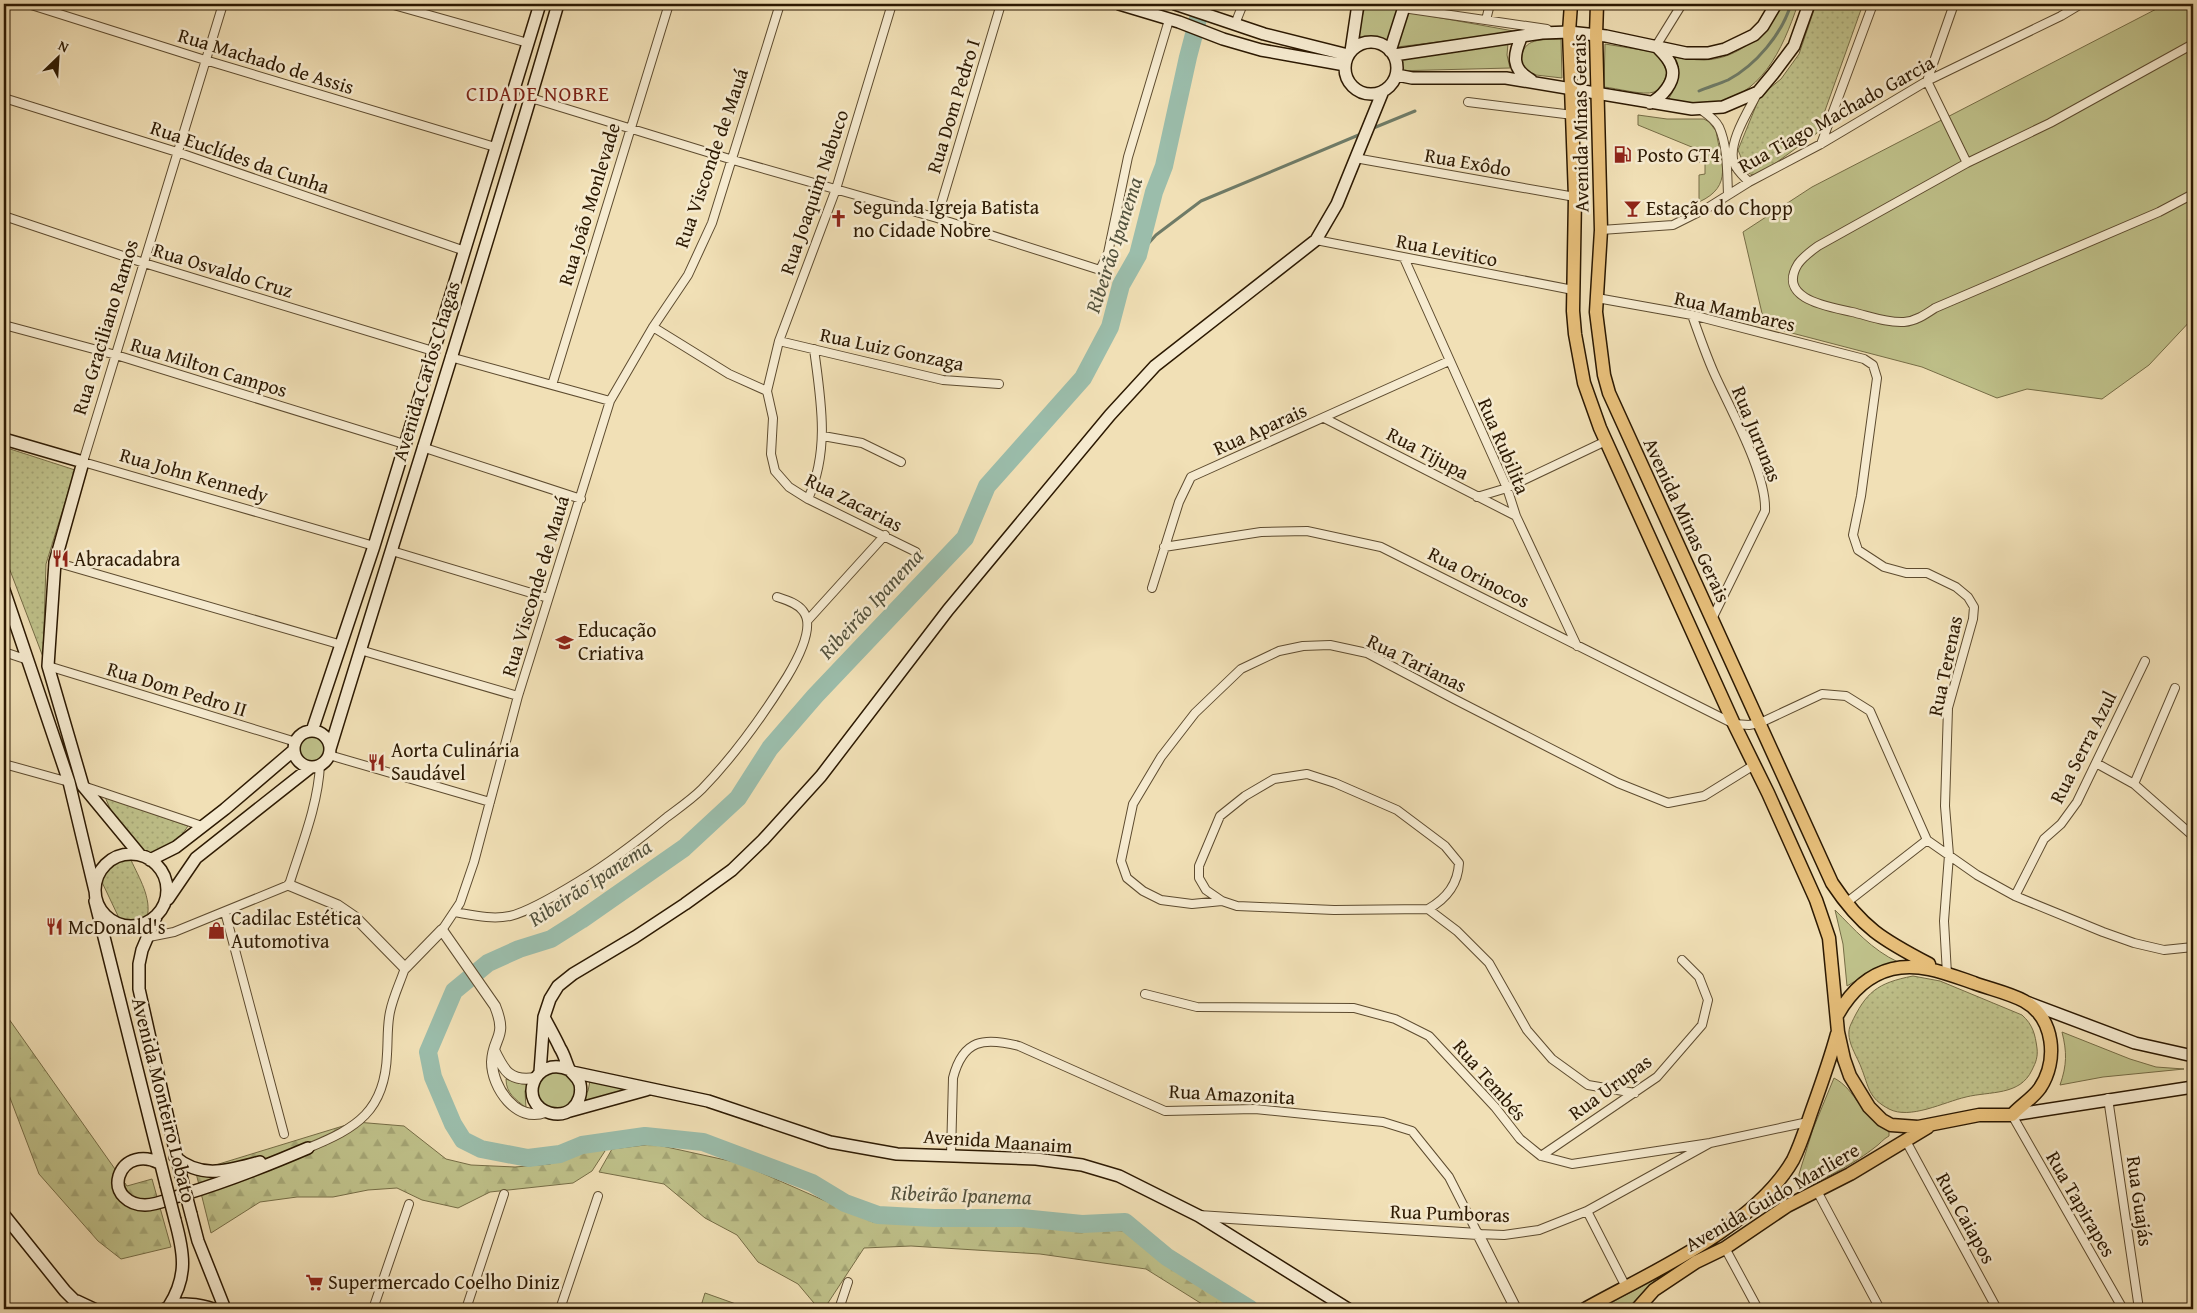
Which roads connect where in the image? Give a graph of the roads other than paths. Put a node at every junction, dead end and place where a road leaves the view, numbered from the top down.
1 (28, 4) edge
2 (223, 4) edge
3 (390, 4) edge
4 (540, 4) edge
5 (558, 4) edge
6 (668, 4) edge
7 (780, 4) edge
8 (892, 4) edge
9 (1001, 4) edge
10 (1119, 4) edge
11 (1243, 4) edge
12 (1356, 4) edge
13 (1490, 4) edge
14 (1571, 4) edge
15 (1597, 4) edge
16 (1682, 4) edge
17 (1776, 4) edge
18 (1809, 4) edge
19 (1873, 4) edge
20 (1954, 4) edge
21 (2081, 4) edge
22 (1178, 5) edge
23 (1404, 6) edge
24 (1486, 20) junction
25 (1174, 21) junction
26 (1232, 22) junction
27 (1569, 32) junction
28 (1596, 35) junction
29 (1522, 36) junction
30 (528, 44) junction
31 (2193, 44) edge
32 (1656, 46) junction
33 (1392, 53) junction
34 (1348, 57) junction
35 (205, 60) junction
36 (1396, 74) junction
37 (1927, 81) junction
38 (1537, 84) junction
39 (1572, 89) junction
40 (1383, 91) junction
41 (1758, 92) junction
42 (1598, 94) junction
43 (4, 98) edge
44 (531, 98) junction
45 (1468, 102) dead end
46 (1650, 103) junction
47 (1700, 109) junction
48 (1573, 115) junction
49 (629, 128) junction
50 (1821, 144) junction
51 (495, 147) junction
52 (177, 152) junction
53 (1355, 158) junction
54 (733, 160) junction
55 (1967, 163) junction
56 (1748, 182) junction
57 (836, 190) junction
58 (1728, 194) junction
59 (2193, 194) edge
60 (1575, 197) junction
61 (4, 216) edge
62 (937, 218) junction
63 (1601, 230) junction
64 (1316, 240) junction
65 (465, 251) junction
66 (1404, 258) junction
67 (144, 262) junction
68 (1573, 290) junction
69 (1597, 298) junction
70 (1692, 316) junction
71 (4, 325) edge
72 (653, 327) junction
73 (779, 341) junction
74 (814, 350) junction
75 (433, 351) junction
76 (116, 355) junction
77 (450, 358) junction
78 (1864, 359) joint
79 (1449, 361) junction
80 (999, 384) dead end
81 (552, 385) junction
82 (767, 391) junction
83 (610, 401) junction
84 (1324, 418) junction
85 (823, 436) junction
86 (4, 439) edge
87 (1606, 441) junction
88 (404, 444) junction
89 (422, 447) junction
90 (83, 462) junction
91 (901, 462) dead end
92 (1506, 488) junction
93 (1477, 497) junction
94 (581, 499) junction
95 (808, 499) junction
96 (1516, 516) junction
97 (885, 535) junction
98 (374, 546) junction
99 (1164, 547) junction
100 (392, 551) junction
101 (916, 552) dead end
102 (55, 562) junction
103 (1152, 588) dead end
104 (4, 590) edge
105 (777, 597) dead end
106 (548, 598) junction
107 (1712, 618) junction
108 (808, 620) junction
109 (342, 645) junction
110 (1578, 646) junction
111 (360, 650) junction
112 (4, 652) edge
113 (28, 660) junction
114 (2145, 661) dead end
115 (48, 666) junction
116 (2175, 688) dead end
117 (518, 696) junction
118 (1760, 723) junction
119 (1734, 724) junction
120 (312, 731) junction
121 (295, 746) junction
122 (329, 752) junction
123 (2096, 763) junction
124 (4, 764) edge
125 (1754, 765) junction
126 (315, 766) junction
127 (68, 782) junction
128 (2134, 784) junction
129 (83, 786) junction
130 (490, 802) junction
131 (202, 826) junction
132 (2193, 836) edge
133 (1927, 840) junction
134 (1949, 855) junction
135 (145, 857) junction
136 (289, 884) junction
137 (95, 896) junction
138 (2015, 896) junction
139 (1222, 901) junction
140 (1846, 903) junction
141 (1428, 909) junction
142 (159, 912) junction
143 (225, 912) junction
144 (454, 912) junction
145 (442, 930) junction
146 (149, 936) junction
147 (2193, 947) edge
148 (1682, 960) dead end
149 (405, 968) junction
150 (1947, 974) junction
151 (1145, 994) dead end
152 (2025, 1001) junction
153 (1838, 1014) junction
154 (544, 1017) junction
155 (1838, 1032) junction
156 (494, 1050) junction
157 (2193, 1056) edge
158 (571, 1071) junction
159 (537, 1075) junction
160 (2193, 1087) edge
161 (647, 1089) junction
162 (1635, 1093) junction
163 (2108, 1098) junction
164 (569, 1111) junction
165 (545, 1112) junction
166 (2012, 1115) junction
167 (1808, 1122) junction
168 (1931, 1125) junction
169 (284, 1134) dead end
170 (1906, 1141) junction
171 (1710, 1143) junction
172 (308, 1148) junction
173 (950, 1156) junction
174 (1541, 1156) junction
175 (175, 1157) junction
176 (159, 1163) junction
177 (1816, 1191) junction
178 (504, 1194) dead end
179 (598, 1196) dead end
180 (409, 1204) dead end
181 (1587, 1211) junction
182 (4, 1215) edge
183 (1198, 1216) junction
184 (1478, 1234) junction
185 (1724, 1248) junction
186 (848, 1282) dead end
187 (1626, 1287) junction
188 (75, 1300) junction
189 (167, 1308) edge
190 (83, 1309) edge
191 (94, 1309) edge
192 (213, 1309) edge
193 (225, 1309) edge
194 (373, 1309) edge
195 (466, 1309) edge
196 (560, 1309) edge
197 (839, 1309) edge
198 (1348, 1309) edge
199 (1516, 1309) edge
200 (1585, 1309) edge
201 (1637, 1309) edge
202 (1758, 1309) edge
203 (1880, 1309) edge
204 (1997, 1309) edge
205 (2123, 1309) edge
206 (2139, 1309) edge

1 - 35 street, Rua Machado de Assis
2 - 35 street, Rua Graciliano Ramos
3 - 30 street
4 - 30 main road, Avenida Carlos Chagas
5 - 44 main road, Avenida Carlos Chagas
6 - 49 street, Rua João Monlevade
7 - 54 street, Rua Visconde de Mauá
8 - 57 street, Rua Joaquim Nabuco
9 - 62 street, Rua Dom Pedro I
10 - 25 main road
11 - 26 street
12 - 34 main road
13 - 24 street
14 - 27 main road, Avenida Minas Gerais
15 - 28 main road, Avenida Minas Gerais
16 - 32 street
17 - 32 main road
18 - 41 main road
19 - 50 street
20 - 37 street
21 - 37 street, Rua Tiago Machado Garcia
22 - 26 main road
23 - 24 street
23 - 33 main road
24 - 27 street
25 - 34 main road
25 - 62 street
26 - 34 main road
27 - 28 main road
27 - 29 main road
27 - 39 main road, Avenida Minas Gerais
28 - 32 main road
28 - 42 main road, Avenida Minas Gerais
29 - 33 main road
29 - 38 main road
30 - 51 main road, Avenida Carlos Chagas
31 - 55 street
32 - 46 main road
33 - 34 main road
33 - 36 main road
34 - 40 main road
35 - 51 street, Rua Machado de Assis
35 - 52 street, Rua Graciliano Ramos
36 - 38 main road
36 - 40 main road
37 - 50 street, Rua Tiago Machado Garcia
37 - 55 street
38 - 39 main road
39 - 42 main road
39 - 48 main road, Avenida Minas Gerais
40 - 53 main road
41 - 47 main road
41 - 56 street
42 - 46 main road
42 - 63 main road, Avenida Minas Gerais
43 - 52 street, Rua Euclídes da Cunha
44 - 49 street
44 - 77 main road, Avenida Carlos Chagas
45 - 48 street
46 - 47 main road
47 - 58 street
48 - 60 main road, Avenida Minas Gerais
49 - 54 street
49 - 81 street, Rua João Monlevade
50 - 56 street, Rua Tiago Machado Garcia
51 - 65 main road, Avenida Carlos Chagas
52 - 65 street, Rua Euclídes da Cunha
52 - 67 street, Rua Graciliano Ramos
53 - 60 street, Rua Exôdo
53 - 64 main road
54 - 57 street
54 - 72 street, Rua Visconde de Mauá
55 - 59 street
56 - 58 street, Rua Tiago Machado Garcia
57 - 62 street
57 - 73 street, Rua Joaquim Nabuco
58 - 63 street, Rua Tiago Machado Garcia
60 - 68 main road, Avenida Minas Gerais
61 - 67 street, Rua Osvaldo Cruz
63 - 69 main road, Avenida Minas Gerais
64 - 66 street, Rua Levitico
64 - 154 main road
65 - 75 main road, Avenida Carlos Chagas
66 - 68 street, Rua Levitico
66 - 79 street, Rua Rubilita
67 - 75 street, Rua Osvaldo Cruz
67 - 76 street, Rua Graciliano Ramos
68 - 87 main road, Avenida Minas Gerais
69 - 70 street, Rua Mambares
69 - 107 main road, Avenida Minas Gerais
70 - 78 street, Rua Mambares
70 - 107 street, Rua Jurunas
71 - 76 street, Rua Milton Campos
72 - 82 street
72 - 83 street, Rua Visconde de Mauá
73 - 74 street, Rua Luiz Gonzaga
73 - 82 street, Rua Joaquim Nabuco
74 - 80 street, Rua Luiz Gonzaga
74 - 85 street
75 - 88 main road, Avenida Carlos Chagas
76 - 88 street, Rua Milton Campos
76 - 90 street, Rua Graciliano Ramos
77 - 81 street
77 - 89 main road, Avenida Carlos Chagas
78 - 134 street, Rua Terenas
79 - 84 street, Rua Aparais
79 - 92 street, Rua Rubilita
81 - 83 street
82 - 95 street, Rua Zacarias
83 - 94 street, Rua Visconde de Mauá
84 - 93 street, Rua Tijupa
84 - 99 street, Rua Aparais
85 - 91 street
85 - 95 street
86 - 90 main road, Rua John Kennedy
87 - 92 street
87 - 119 main road, Avenida Minas Gerais
88 - 98 main road, Avenida Carlos Chagas
89 - 94 street
89 - 100 main road, Avenida Carlos Chagas
90 - 98 street, Rua John Kennedy
90 - 102 main road, Rua Graciliano Ramos
92 - 93 street
92 - 96 street, Rua Rubilita
93 - 96 street, Rua Tijupa
94 - 106 street, Rua Visconde de Mauá
95 - 97 street, Rua Zacarias
96 - 110 street, Rua Rubilita
97 - 101 street, Rua Zacarias
97 - 108 street
98 - 109 main road, Avenida Carlos Chagas
99 - 103 street, Rua Aparais
99 - 110 street, Rua Orinocos
100 - 106 street
100 - 111 main road, Avenida Carlos Chagas
102 - 109 street
102 - 115 main road, Rua Graciliano Ramos
104 - 113 main road, Avenida Monteiro Lobato
105 - 108 street
106 - 117 street, Rua Visconde de Mauá
107 - 118 main road, Avenida Minas Gerais
108 - 144 street
109 - 120 main road, Avenida Carlos Chagas
110 - 119 street, Rua Orinocos
111 - 117 street
111 - 122 main road, Avenida Carlos Chagas
112 - 113 street
113 - 127 main road, Avenida Monteiro Lobato
114 - 123 street, Rua Serra Azul
115 - 121 street, Rua Dom Pedro II
115 - 129 main road
116 - 128 street
117 - 130 street, Rua Visconde de Mauá
118 - 119 street, Rua Orinocos
118 - 133 street
118 - 140 main road, Avenida Minas Gerais
119 - 125 main road, Avenida Minas Gerais
120 - 121 main road
120 - 122 main road
121 - 126 main road
121 - 131 main road
122 - 126 main road
122 - 130 street
123 - 128 street
123 - 138 street, Rua Serra Azul
124 - 127 street
125 - 139 street, Rua Tarianas
125 - 153 main road, Avenida Minas Gerais
126 - 136 street
126 - 142 main road
127 - 137 main road, Avenida Monteiro Lobato
128 - 132 street
129 - 131 street
129 - 135 main road
130 - 144 street, Rua Visconde de Mauá
131 - 135 main road
133 - 134 street
133 - 140 street
134 - 138 street
134 - 150 street, Rua Terenas
135 - 137 main road
135 - 142 main road
136 - 143 street
136 - 149 street
137 - 142 main road
137 - 176 main road, Avenida Monteiro Lobato
138 - 147 street
139 - 141 street, Rua Tarianas
139 - 141 street, Rua Tarianas
140 - 150 main road, Avenida Minas Gerais
141 - 162 street
142 - 146 main road, Avenida Monteiro Lobato
143 - 146 street
143 - 169 street
144 - 145 street, Rua Visconde de Mauá
145 - 149 street, Rua Visconde de Mauá
145 - 156 street
146 - 175 main road, Avenida Monteiro Lobato
148 - 162 street, Rua Urupas
149 - 172 street, Rua Visconde de Mauá
150 - 152 main road
150 - 153 main road
151 - 174 street, Rua Tembés
152 - 157 main road
152 - 166 main road
153 - 155 main road, Avenida Minas Gerais
154 - 158 main road
154 - 159 main road
155 - 167 main road, Avenida Guido Marliere
155 - 168 main road
156 - 159 street
156 - 165 street
158 - 159 main road
158 - 161 main road, Avenida Maanaim
158 - 164 main road
159 - 165 main road
160 - 163 main road
161 - 164 main road, Avenida Maanaim
161 - 173 main road, Avenida Maanaim
162 - 174 street, Rua Urupas
163 - 166 main road
163 - 206 street, Rua Guajás
164 - 165 main road
166 - 168 main road
166 - 205 street, Rua Tapirapes
167 - 171 street, Rua Tembés
167 - 187 main road, Avenida Guido Marliere
168 - 170 main road, Avenida Guido Marliere
170 - 177 main road, Avenida Guido Marliere
170 - 204 street, Rua Caiapos
171 - 174 street, Rua Tembés
171 - 181 street, Rua Pumboras
172 - 175 main road
172 - 176 main road
173 - 183 main road, Avenida Maanaim
173 - 184 street, Rua Amazonita
175 - 193 main road, Avenida Monteiro Lobato, bridge
176 - 189 main road, Avenida Monteiro Lobato, bridge
177 - 185 main road, Avenida Guido Marliere
177 - 203 street
178 - 195 street
179 - 196 street
180 - 194 street
181 - 184 street, Rua Pumboras
181 - 187 street
182 - 188 main road
183 - 184 street, Rua Pumboras
183 - 198 main road, Avenida Maanaim
184 - 199 street, Rua Amazonita
185 - 201 main road, Avenida Guido Marliere
185 - 202 street
186 - 197 street
187 - 200 main road, Avenida Guido Marliere
188 - 190 main road
188 - 191 main road
189 - 192 main road

